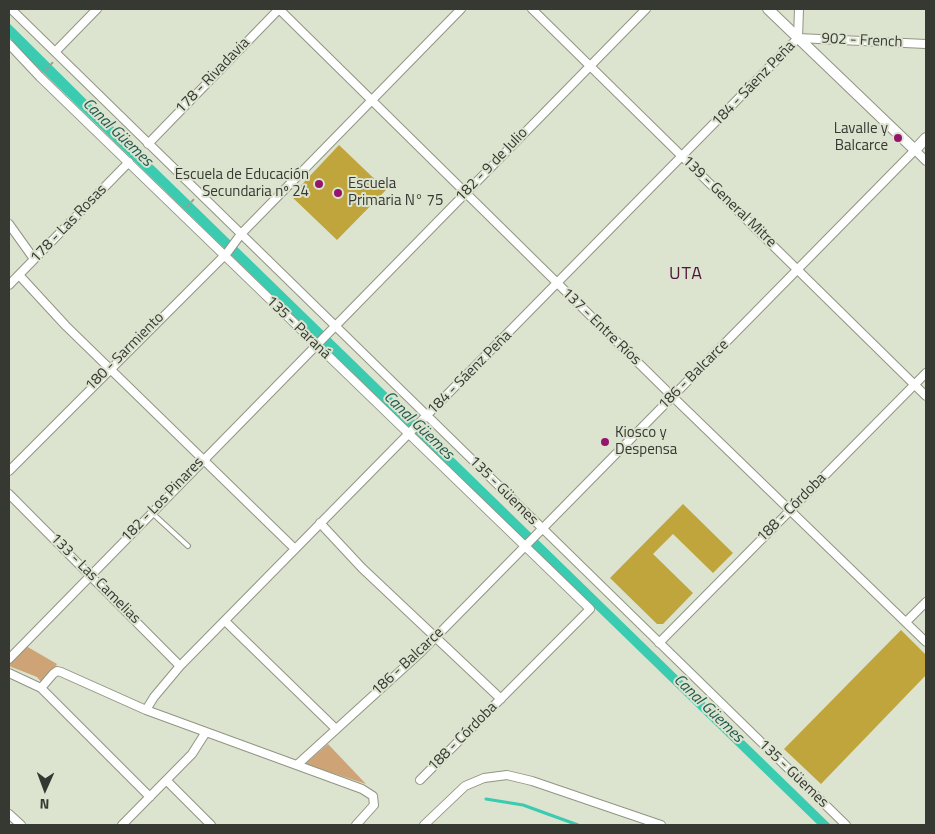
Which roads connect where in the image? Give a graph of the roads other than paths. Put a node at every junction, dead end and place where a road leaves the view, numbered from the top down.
1 (11, 9) edge
2 (97, 9) edge
3 (279, 9) edge
4 (461, 9) edge
5 (532, 9) edge
6 (646, 9) edge
7 (768, 9) edge
8 (799, 9) edge
9 (798, 38) junction
10 (9, 44) edge
11 (926, 44) edge
12 (56, 52) junction
13 (590, 65) junction
14 (372, 101) junction
15 (926, 138) edge
16 (148, 144) junction
17 (915, 150) junction
18 (683, 157) junction
19 (926, 161) edge
20 (132, 163) junction
21 (465, 192) junction
22 (9, 224) edge
23 (239, 237) junction
24 (225, 254) junction
25 (34, 259) junction
26 (799, 269) junction
27 (18, 275) junction
28 (9, 284) edge
29 (558, 284) junction
30 (334, 328) junction
31 (318, 344) junction
32 (109, 368) junction
33 (926, 372) edge
34 (914, 385) junction
35 (926, 396) edge
36 (673, 397) junction
37 (424, 419) junction
38 (411, 433) junction
39 (203, 459) junction
40 (9, 471) edge
41 (9, 494) edge
42 (790, 510) junction
43 (152, 512) junction
44 (320, 524) junction
45 (540, 532) junction
46 (527, 545) junction
47 (188, 546) dead end
48 (294, 548) junction
49 (91, 575) junction
50 (926, 602) edge
51 (590, 609) joint
52 (225, 621) junction
53 (906, 622) junction
54 (435, 637) junction
55 (926, 642) edge
56 (659, 643) junction
57 (9, 658) edge
58 (180, 666) junction
59 (9, 673) edge
60 (42, 688) junction
61 (500, 698) junction
62 (146, 710) junction
63 (336, 728) junction
64 (206, 732) junction
65 (298, 764) junction
66 (420, 780) dead end
67 (167, 781) junction
68 (150, 797) junction
69 (9, 814) edge
70 (652, 824) edge
71 (20, 825) edge
72 (122, 825) edge
73 (211, 825) edge
74 (356, 825) edge
75 (424, 825) edge
76 (661, 825) edge
77 (846, 825) edge

1 - 12 street, 135 - Güemes
2 - 12 street
3 - 14 street, 137 - Entre Ríos
3 - 16 street, 178 - Rivadavia
4 - 14 street, 180 - Sarmiento
5 - 13 street, 139 - General Mitre
6 - 13 street, 182 - 9 de Julio
7 - 9 street
8 - 9 street
9 - 11 street, 902 - French
9 - 17 street
9 - 18 street, 184 - Sáenz Peña
10 - 20 street, 135 - Paraná
12 - 16 street, 135 - Güemes
13 - 18 street, 139 - General Mitre
13 - 21 street, 182 - 9 de Julio
14 - 21 street, 137 - Entre Ríos
14 - 23 street, 180 - Sarmiento
15 - 17 street
16 - 23 street, 135 - Güemes
17 - 19 street
17 - 26 street, 186 - Balcarce
18 - 26 street, 139 - General Mitre
18 - 29 street, 184 - Sáenz Peña
20 - 24 street, 135 - Paraná
20 - 25 street, 178 - Las Rosas
21 - 29 street, 137 - Entre Ríos
21 - 30 street, 182 - 9 de Julio
22 - 25 street
23 - 24 street, 180 - Sarmiento
23 - 30 street, 135 - Güemes
24 - 31 street, 135 - Paraná
24 - 32 street, 180 - Sarmiento
25 - 27 street, 178 - Las Rosas
26 - 34 street, 139 - General Mitre
26 - 36 street, 186 - Balcarce
27 - 28 street, 178 - Las Rosas
27 - 32 street
29 - 36 street, 137 - Entre Ríos
29 - 37 street, 184 - Sáenz Peña
30 - 31 street, 182 - 9 de Julio
30 - 37 street, 135 - Güemes
31 - 38 street, 135 - Paraná
31 - 39 street, 182 - Los Pinares
32 - 39 street
32 - 40 street, 180 - Sarmiento
33 - 34 street, 188 - Córdoba
34 - 35 street, 139 - General Mitre
34 - 42 street, 188 - Córdoba
36 - 42 street, 137 - Entre Ríos
36 - 45 street, 186 - Balcarce
37 - 38 street, 184 - Sáenz Peña
37 - 45 street, 135 - Güemes
38 - 44 street, 184 - Sáenz Peña
38 - 46 street, 135 - Paraná
39 - 43 street, 182 - Los Pinares
39 - 48 street
41 - 49 street, 133 - Las Camelias
42 - 53 street, 137 - Entre Ríos
42 - 56 street, 188 - Córdoba
43 - 47 lane
43 - 49 street, 182 - Los Pinares
44 - 48 street, 184 - Sáenz Peña
44 - 54 street
45 - 46 street, 186 - Balcarce
45 - 56 street, 135 - Güemes
46 - 51 street, 135 - Paraná
46 - 54 street, 186 - Balcarce
48 - 52 street, 184 - Sáenz Peña
49 - 57 street, 182 - Los Pinares
49 - 58 street, 133 - Las Camelias
50 - 53 street
51 - 61 street, 188 - Córdoba
52 - 58 street, 184 - Sáenz Peña
52 - 63 street
53 - 55 street, 137 - Entre Ríos
54 - 61 street
54 - 63 street, 186 - Balcarce
56 - 77 street, 135 - Güemes
58 - 62 street, 184 - Sáenz Peña
59 - 60 street
60 - 62 street
60 - 68 street
61 - 66 street, 188 - Córdoba
62 - 64 street
63 - 65 street, 186 - Balcarce
64 - 65 street
64 - 67 street
65 - 74 street
67 - 68 street
67 - 73 street
68 - 72 street
69 - 71 street
70 - 75 street
70 - 76 street

